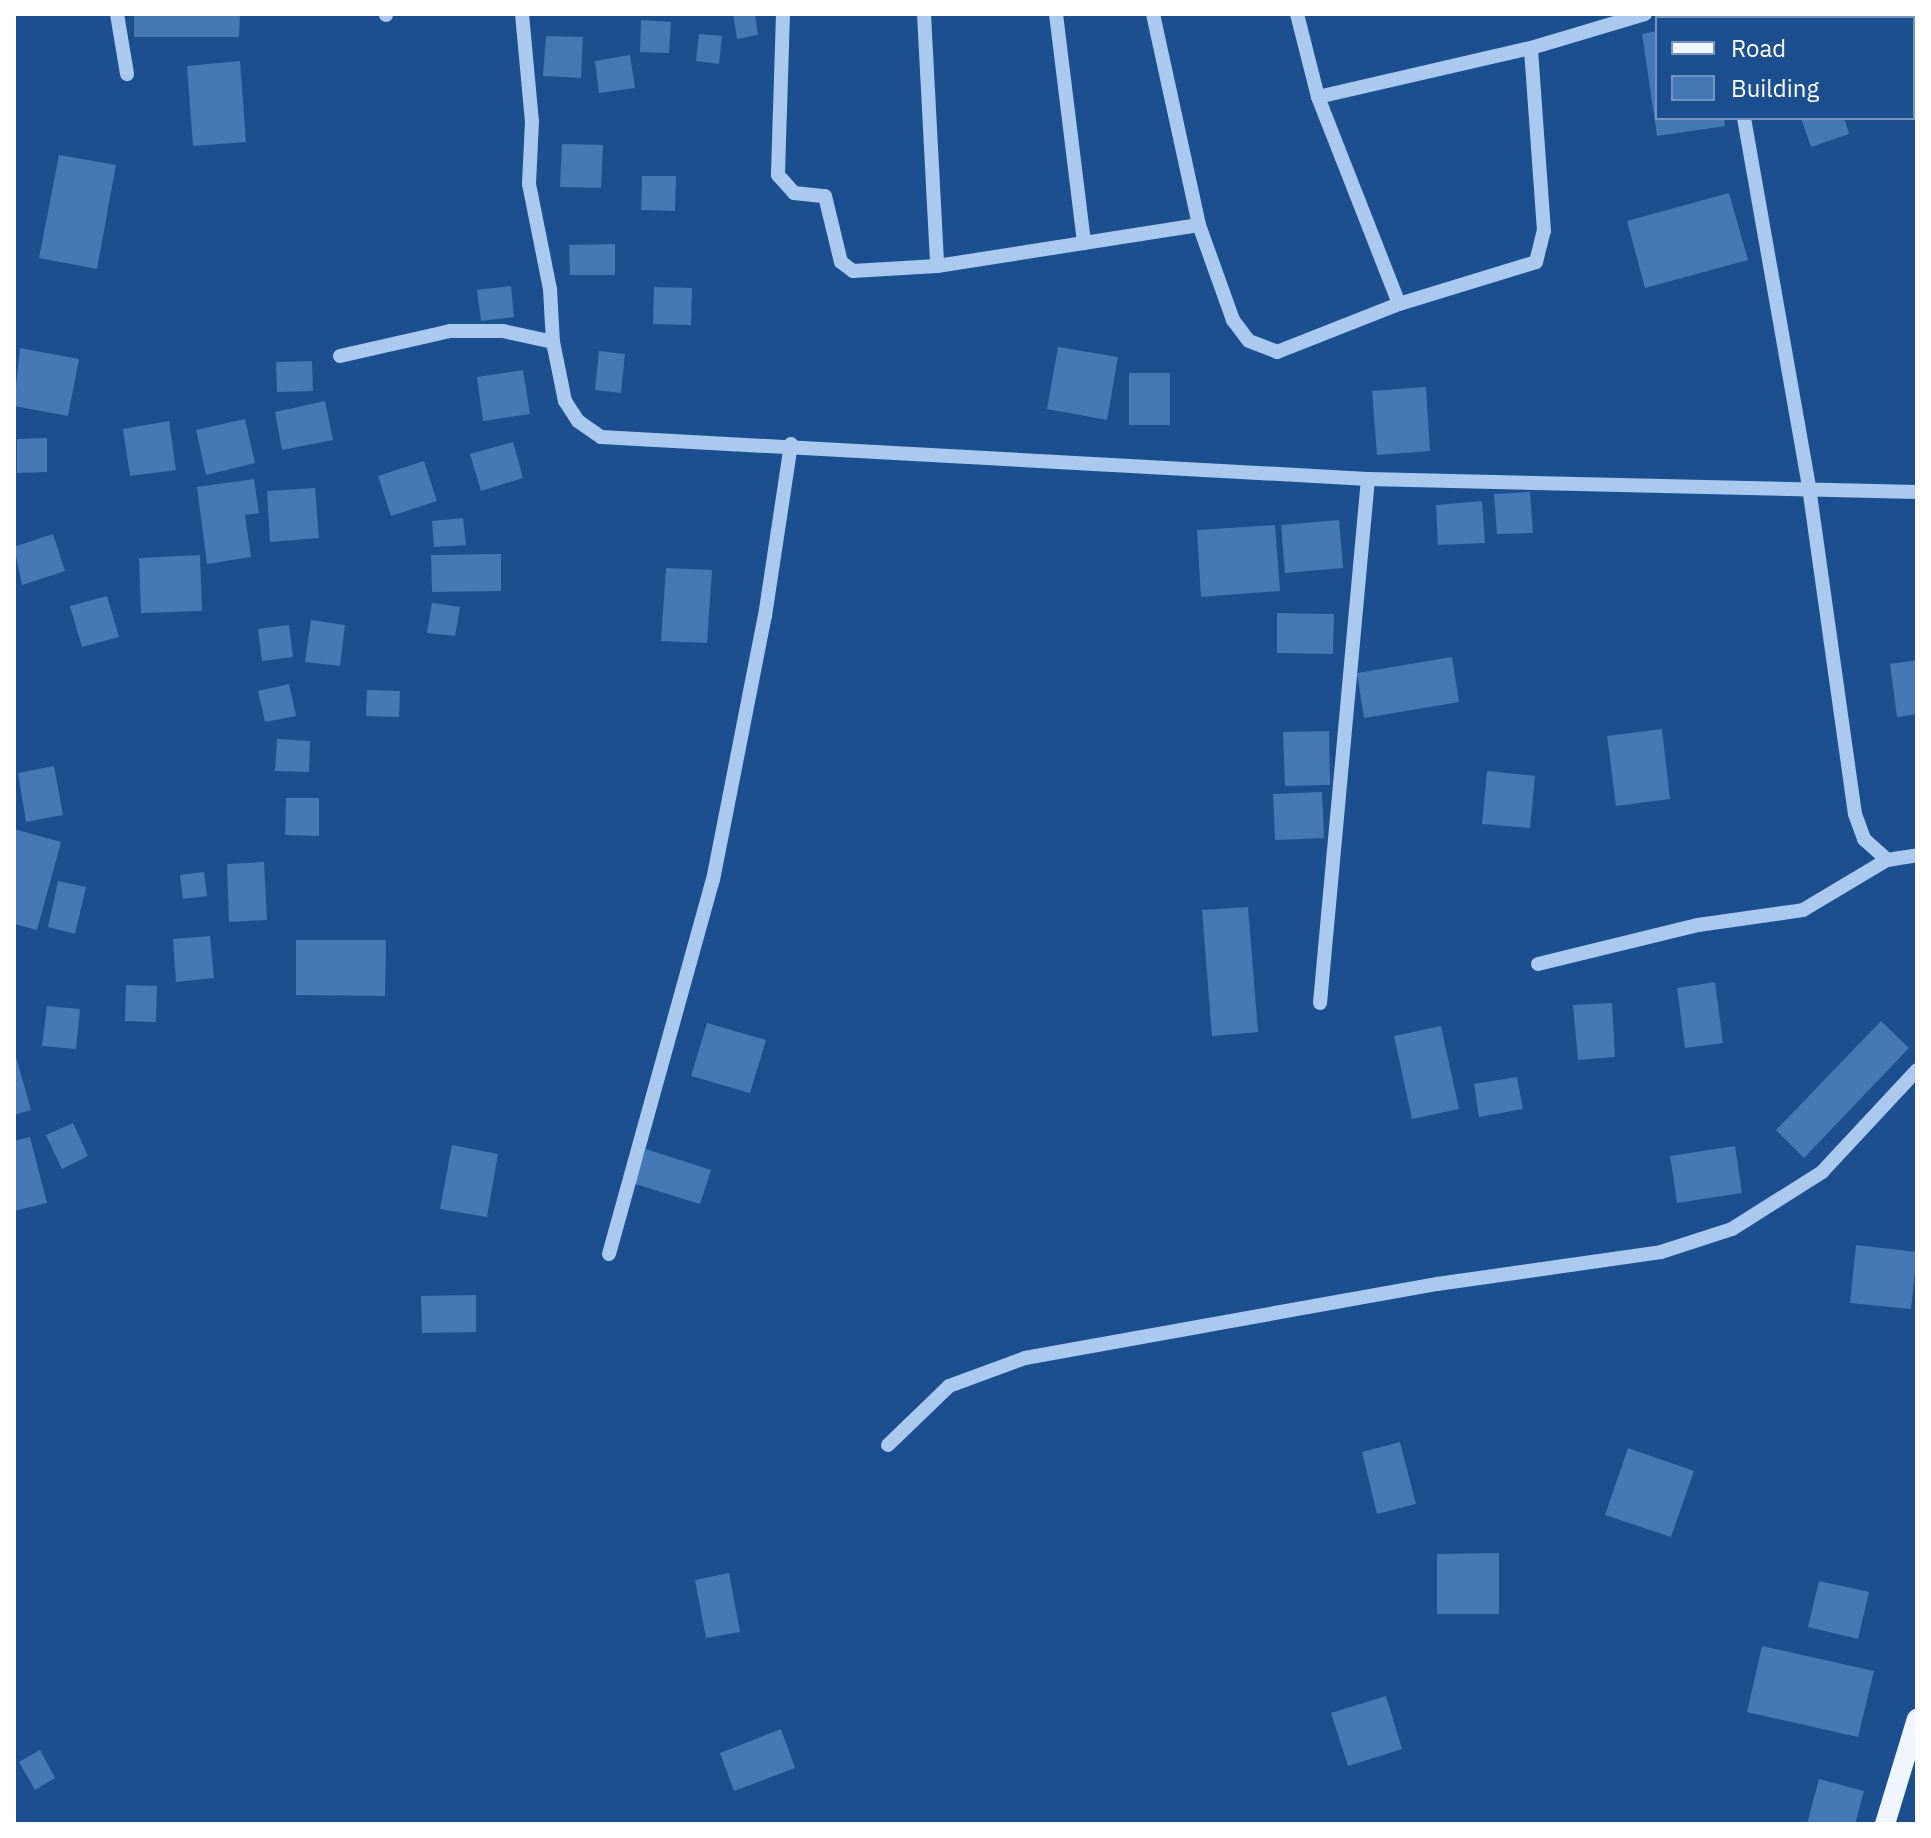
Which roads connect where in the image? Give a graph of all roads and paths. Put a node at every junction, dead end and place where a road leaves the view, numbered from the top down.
1 (117, 14) edge
2 (522, 14) edge
3 (783, 14) edge
4 (924, 14) edge
5 (1056, 14) edge
6 (1153, 14) edge
7 (1297, 14) edge
8 (1645, 14) edge
9 (1531, 48) junction
10 (127, 74) dead end
11 (1318, 97) junction
12 (1744, 120) edge
13 (1199, 225) junction
14 (1084, 243) junction
15 (937, 266) junction
16 (1399, 304) junction
17 (553, 342) junction
18 (340, 356) dead end
19 (791, 444) junction
20 (1368, 479) junction
21 (1809, 487) junction
22 (1917, 492) edge
23 (1917, 855) edge
24 (1887, 860) junction
25 (1538, 964) dead end
26 (1320, 1003) dead end
27 (1917, 1070) edge
28 (609, 1254) dead end
29 (888, 1445) dead end
30 (1917, 1719) edge
31 (1885, 1824) edge

1 - 10 street
2 - 17 street
3 - 15 street
4 - 15 street
5 - 14 street
6 - 13 street
7 - 11 street
8 - 9 street
9 - 11 street
9 - 16 street
11 - 16 street
12 - 21 street
13 - 14 street
13 - 16 street
14 - 15 street
17 - 18 street
17 - 19 street
19 - 20 street
19 - 28 street
20 - 21 street
20 - 26 street
21 - 22 street
21 - 24 street
23 - 24 street
24 - 25 street
27 - 29 street
30 - 31 main road

